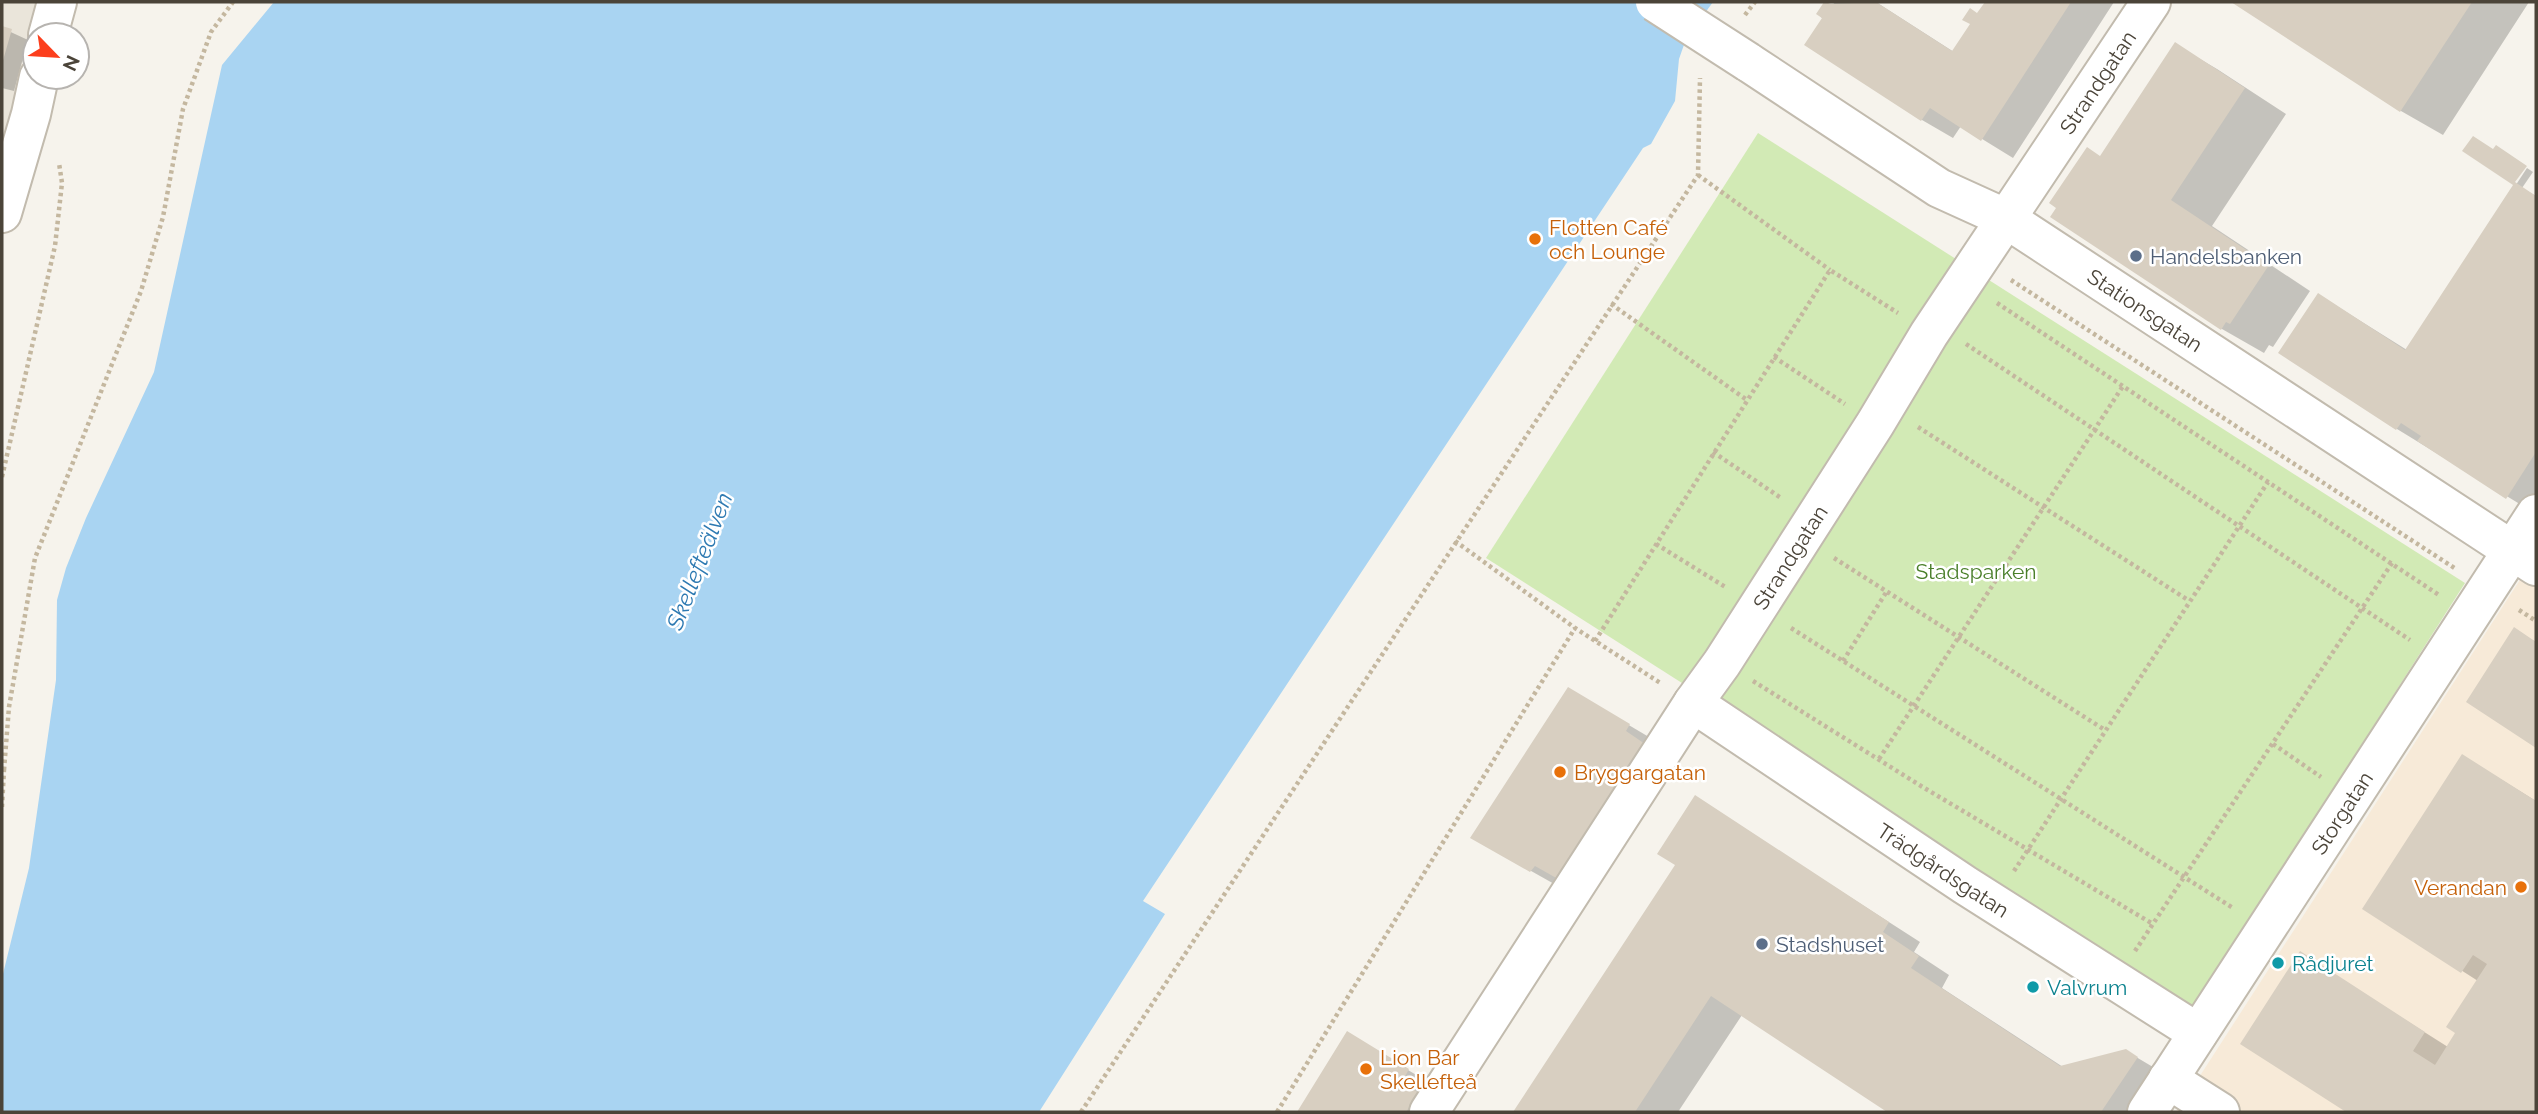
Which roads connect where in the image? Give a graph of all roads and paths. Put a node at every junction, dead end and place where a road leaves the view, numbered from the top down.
1 (57, 2) edge
2 (233, 2) edge
3 (1655, 2) edge
4 (1755, 2) edge
5 (2151, 2) edge
6 (1741, 20) dead end
7 (52, 21) edge
8 (1700, 69) dead end
9 (36, 91) edge
10 (31, 114) junction
11 (1698, 175) junction
12 (2, 213) edge
13 (2005, 218) junction
14 (1830, 270) junction
15 (1972, 271) junction
16 (1611, 304) junction
17 (1933, 329) junction
18 (1774, 357) junction
19 (2123, 386) junction
20 (1746, 400) junction
21 (1880, 415) junction
22 (1713, 452) junction
23 (2, 477) edge
24 (2268, 482) junction
25 (2536, 514) edge
26 (1808, 529) junction
27 (1455, 541) junction
28 (1656, 544) junction
29 (2524, 558) edge
30 (2392, 564) junction
31 (1887, 591) junction
32 (2188, 600) junction
33 (2478, 601) junction
34 (1758, 607) junction
35 (2536, 621) edge
36 (1576, 628) junction
37 (1595, 641) junction
38 (2440, 660) junction
39 (1843, 661) junction
40 (1722, 663) junction
41 (1693, 703) junction
42 (2105, 730) junction
43 (2273, 744) junction
44 (1879, 759) junction
45 (3, 769) edge
46 (2350, 797) junction
47 (2, 807) edge
48 (2028, 850) junction
49 (2153, 924) junction
50 (2264, 929) junction
51 (2116, 980) junction
52 (2198, 1033) junction
53 (2168, 1079) junction
54 (1081, 1112) edge
55 (1276, 1112) edge
56 (1429, 1112) edge
57 (2147, 1112) edge
58 (2220, 1112) edge

1 - 7 street
2 - 45 path
3 - 13 street, Stationsgatan, bridge
4 - 6 path
5 - 13 street, Strandgatan
8 - 11 path
9 - 10 street
10 - 12 street
10 - 23 path
11 - 14 path
11 - 16 path
13 - 15 street, Strandgatan
13 - 29 street, Stationsgatan
14 - 17 path
14 - 18 path
15 - 17 street, Strandgatan
15 - 19 path
15 - 33 path
16 - 20 path
16 - 27 path
17 - 21 street, Strandgatan
17 - 38 path
18 - 20 path
18 - 21 path
19 - 24 path
19 - 44 path
20 - 22 path
21 - 26 street, Strandgatan
21 - 32 path
22 - 26 path
22 - 28 path
24 - 30 path
24 - 32 path
25 - 29 street, Storgatan
26 - 31 path
26 - 34 street, Strandgatan
27 - 36 path
27 - 54 path
28 - 34 path
28 - 37 path
29 - 33 street, Storgatan
30 - 33 path
30 - 43 path
31 - 39 path
31 - 42 path
32 - 42 path
33 - 35 path
33 - 38 street, Storgatan
34 - 39 path
34 - 40 street, Strandgatan
36 - 37 path
36 - 55 path
37 - 41 path
38 - 46 street, Storgatan
39 - 50 path
40 - 41 street, Strandgatan
40 - 44 path
41 - 51 street, Trädgårdsgatan
41 - 56 street, Strandgatan
42 - 48 path
43 - 46 path
43 - 49 path
44 - 48 path
45 - 47 path
46 - 50 street, Storgatan
48 - 49 path
49 - 51 path
50 - 52 street, Storgatan
51 - 52 street, Trädgårdsgatan
52 - 53 street, Storgatan
53 - 57 street, Storgatan
53 - 58 street

